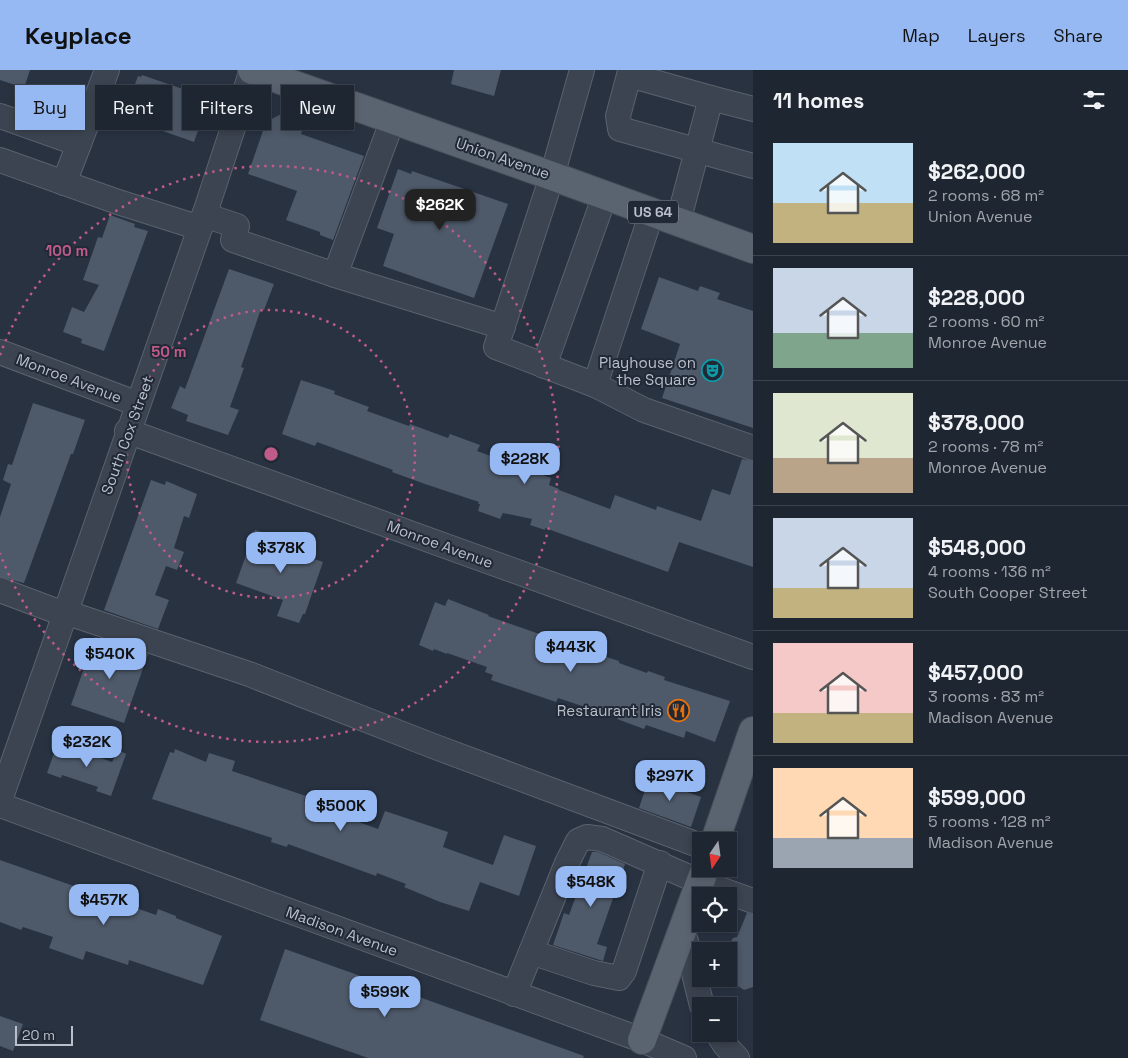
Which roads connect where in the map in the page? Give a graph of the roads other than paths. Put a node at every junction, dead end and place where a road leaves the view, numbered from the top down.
1 (107, 70) edge
2 (252, 70) edge
3 (582, 70) edge
4 (711, 98) junction
5 (753, 109) edge
6 (0, 116) edge
7 (393, 119) junction
8 (79, 144) junction
9 (696, 152) junction
10 (0, 160) edge
11 (753, 166) edge
12 (552, 176) junction
13 (64, 183) junction
14 (605, 195) junction
15 (652, 212) junction
16 (202, 221) junction
17 (678, 222) junction
18 (753, 249) edge
19 (335, 275) junction
20 (503, 327) junction
21 (0, 352) edge
22 (544, 366) junction
23 (595, 385) junction
24 (138, 404) junction
25 (128, 431) junction
26 (753, 448) edge
27 (0, 590) edge
28 (64, 613) junction
29 (753, 657) edge
30 (753, 731) edge
31 (0, 800) edge
32 (0, 804) edge
33 (717, 832) edge
34 (692, 843) edge
35 (660, 863) junction
36 (692, 872) edge
37 (702, 878) edge
38 (709, 878) edge
39 (753, 901) edge
40 (682, 932) junction
41 (531, 952) junction
42 (514, 994) junction
43 (700, 997) edge
44 (723, 1042) edge
45 (638, 1049) edge
46 (684, 1058) edge
47 (737, 1058) edge

1 - 8 street
2 - 7 main road, Union Avenue / US 64
2 - 16 street, South Cox Street
3 - 12 street
4 - 5 street
4 - 9 street
4 - 9 street
6 - 8 street
7 - 12 main road, Union Avenue / US 64
7 - 19 street
8 - 13 street
9 - 11 street
9 - 17 street
10 - 13 street
12 - 14 main road, Union Avenue / US 64
12 - 20 street
13 - 16 street
14 - 15 main road, Union Avenue / US 64
14 - 22 street
15 - 17 main road, Union Avenue / US 64
15 - 23 street
16 - 19 street
16 - 24 street, South Cox Street
17 - 18 main road, Union Avenue / US 64
19 - 20 street
20 - 22 street
21 - 24 street, Monroe Avenue
22 - 23 street
23 - 26 street
24 - 25 street, South Cox Street
25 - 28 street, South Cox Street
25 - 29 street, Monroe Avenue
27 - 28 street
28 - 31 street, South Cox Street
28 - 34 street
30 - 33 main road
32 - 42 street, Madison Avenue
35 - 36 street
35 - 41 street
35 - 41 street
37 - 40 main road
38 - 39 street
40 - 43 street
40 - 45 main road
41 - 42 street
42 - 45 street, Madison Avenue
44 - 47 street
45 - 46 street, Madison Avenue

